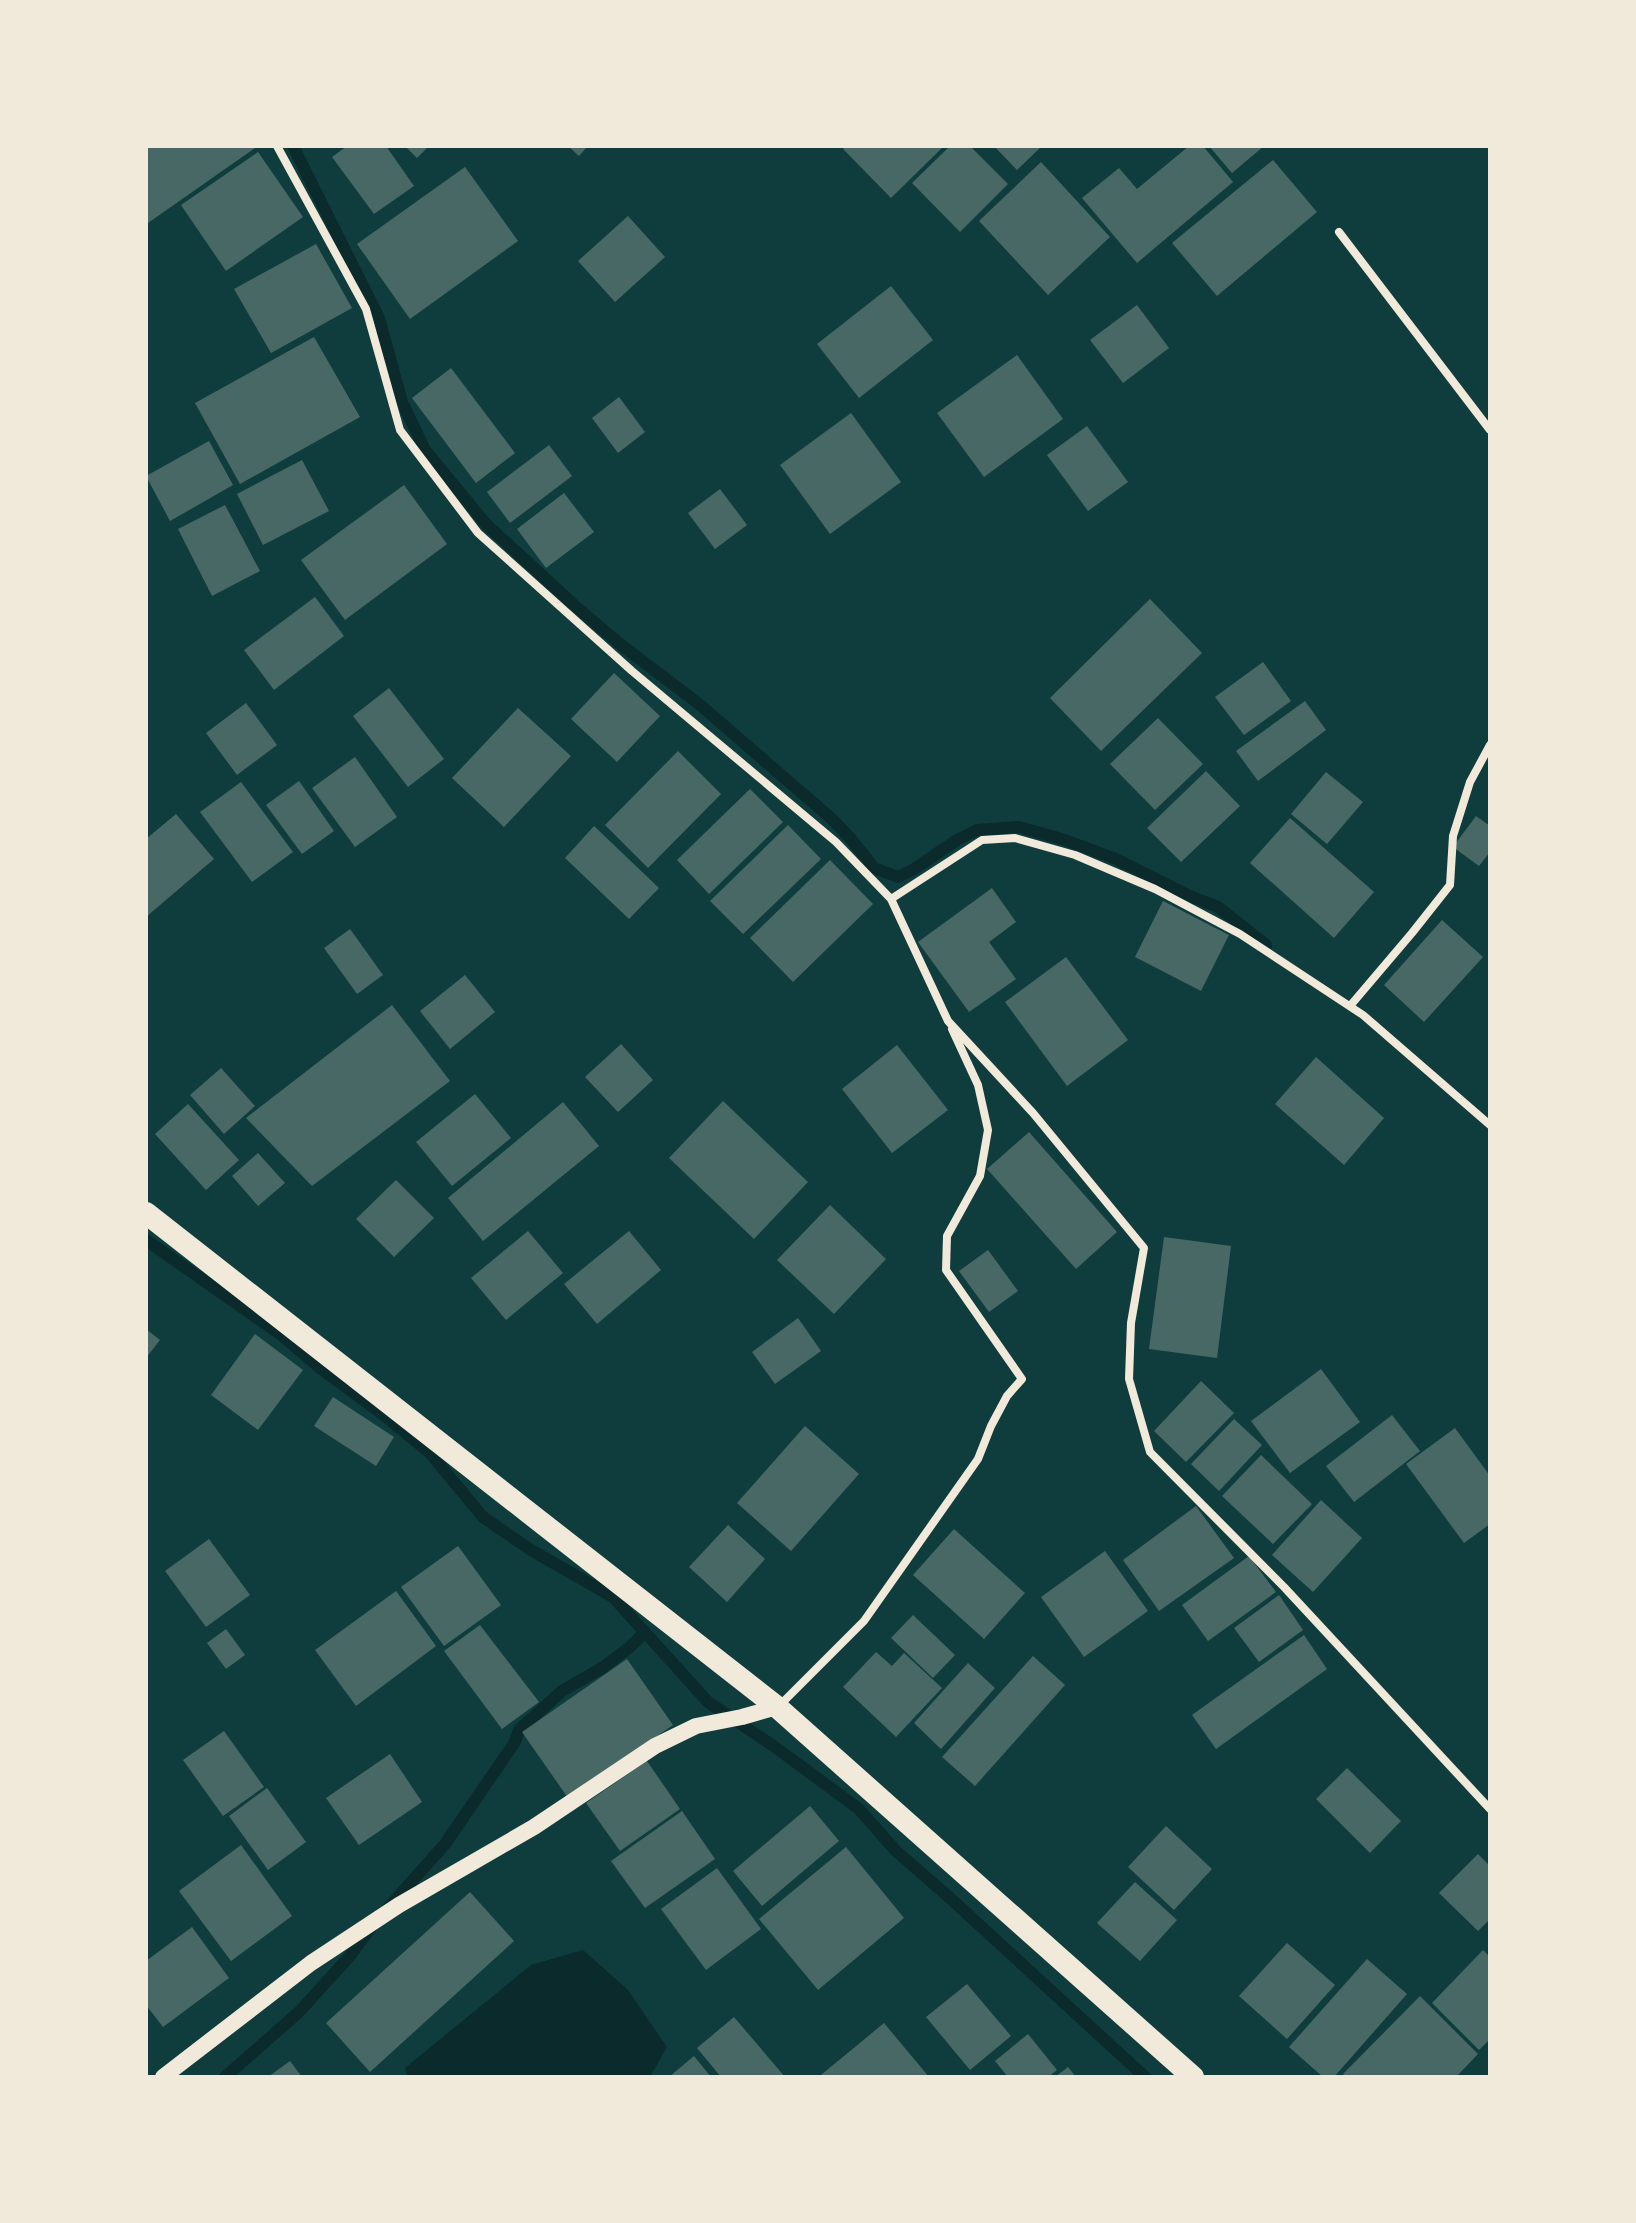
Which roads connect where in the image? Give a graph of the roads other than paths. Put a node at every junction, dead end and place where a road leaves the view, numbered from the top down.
1 (277, 146) edge
2 (1339, 232) dead end
3 (1490, 430) edge
4 (1490, 745) edge
5 (891, 899) junction
6 (1350, 1006) junction
7 (948, 1021) junction
8 (1490, 1125) edge
9 (146, 1213) edge
10 (777, 1707) junction
11 (1490, 1809) edge
12 (163, 2077) edge
13 (1193, 2077) edge

1 - 5 street
2 - 3 street
4 - 6 street
5 - 6 street
5 - 7 street
6 - 8 street
7 - 10 street
7 - 11 street
9 - 10 highway
10 - 12 main road
10 - 13 highway

